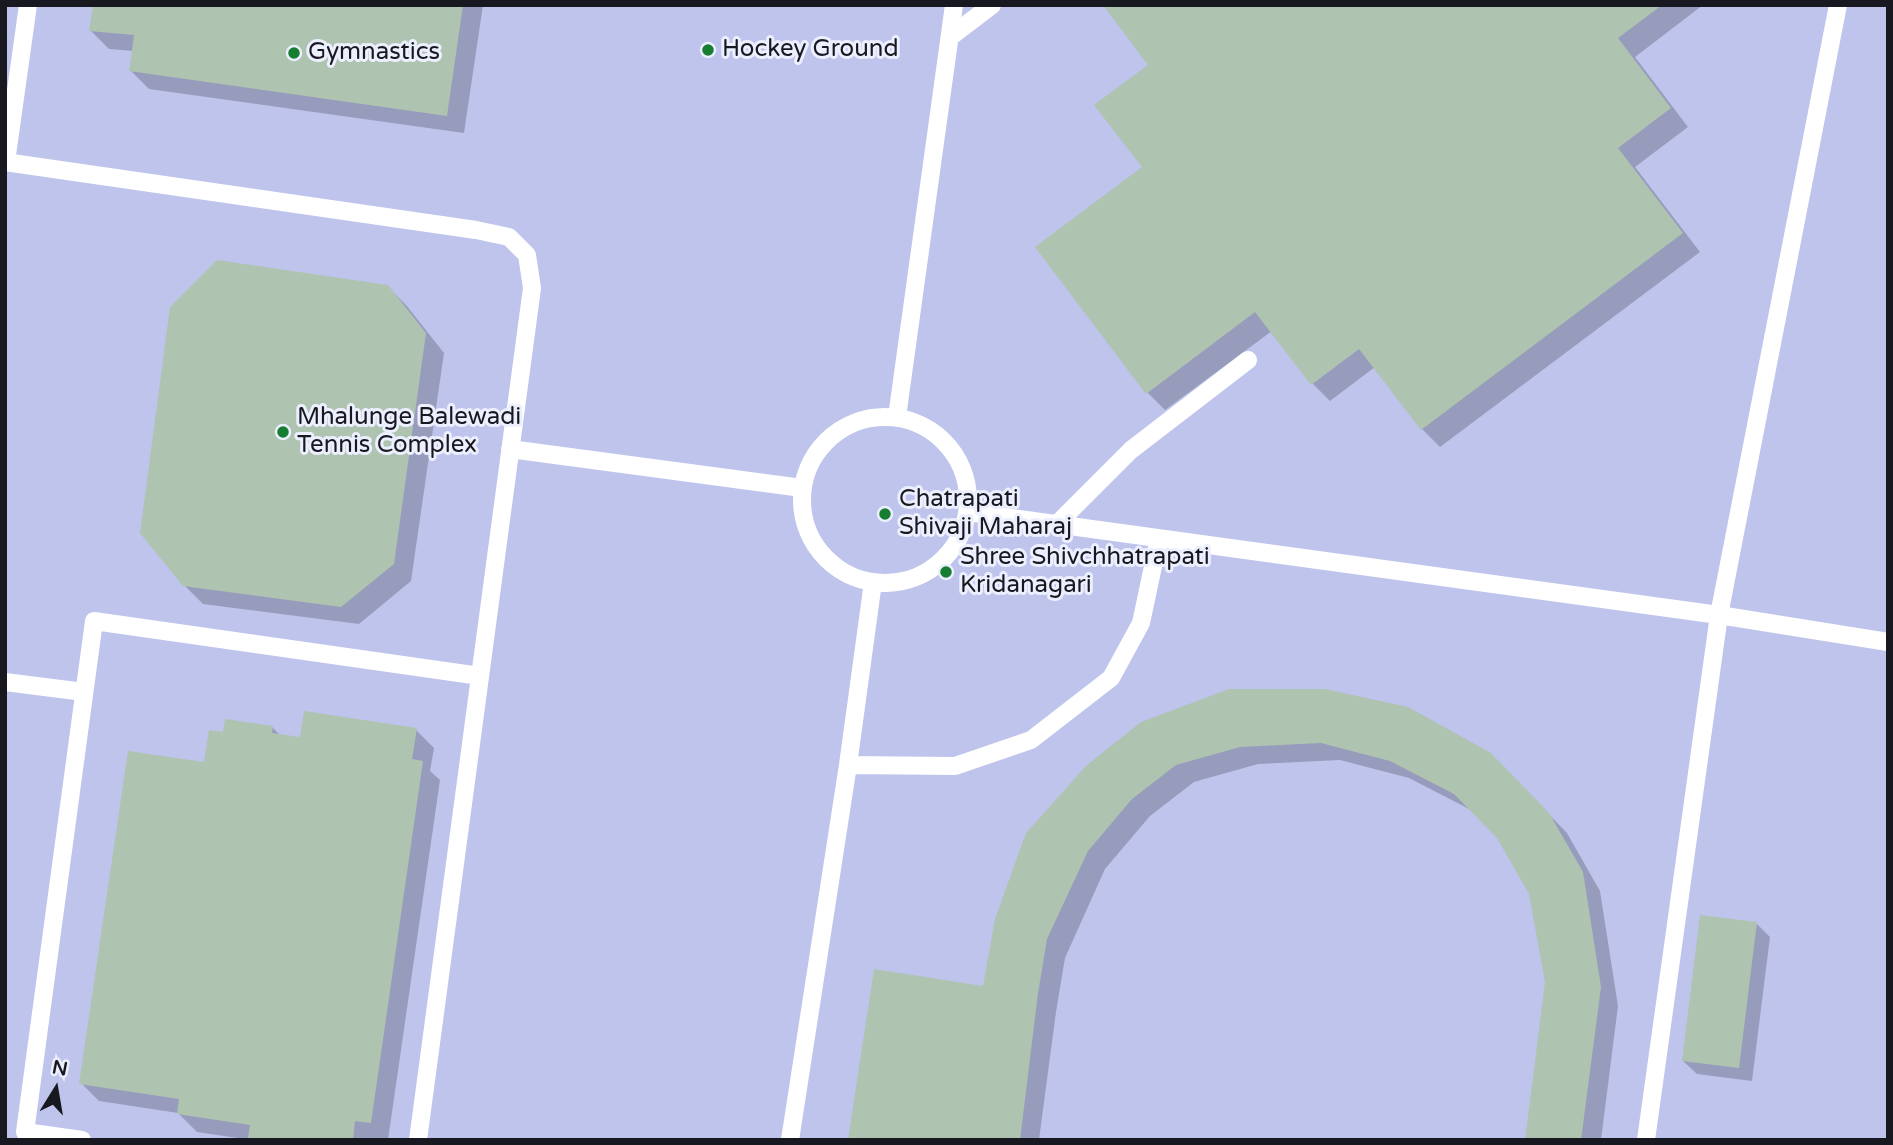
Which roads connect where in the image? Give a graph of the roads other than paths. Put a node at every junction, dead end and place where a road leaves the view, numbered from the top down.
1 (28, 5) edge
2 (954, 5) edge
3 (992, 5) edge
4 (1835, 8) edge
5 (950, 37) junction
6 (6, 162) edge
7 (1248, 360) dead end
8 (897, 417) junction
9 (510, 449) junction
10 (802, 488) junction
11 (968, 512) junction
12 (1056, 524) junction
13 (1159, 538) junction
14 (873, 582) junction
15 (1719, 615) junction
16 (1888, 642) edge
17 (480, 676) junction
18 (5, 682) edge
19 (84, 692) junction
20 (848, 765) junction
21 (82, 1140) edge
22 (418, 1140) edge
23 (790, 1140) edge
24 (1646, 1140) edge

1 - 6 lane
2 - 5 lane
3 - 5 lane
4 - 15 lane
5 - 8 lane
6 - 9 lane
7 - 12 lane
8 - 10 lane
8 - 11 lane
9 - 10 lane
9 - 17 lane
10 - 14 lane
11 - 12 lane
11 - 14 lane
12 - 13 lane
13 - 15 lane
13 - 20 lane
14 - 20 lane
15 - 16 lane
15 - 24 lane
17 - 19 lane
17 - 22 lane
18 - 19 lane
19 - 21 lane
20 - 23 lane

